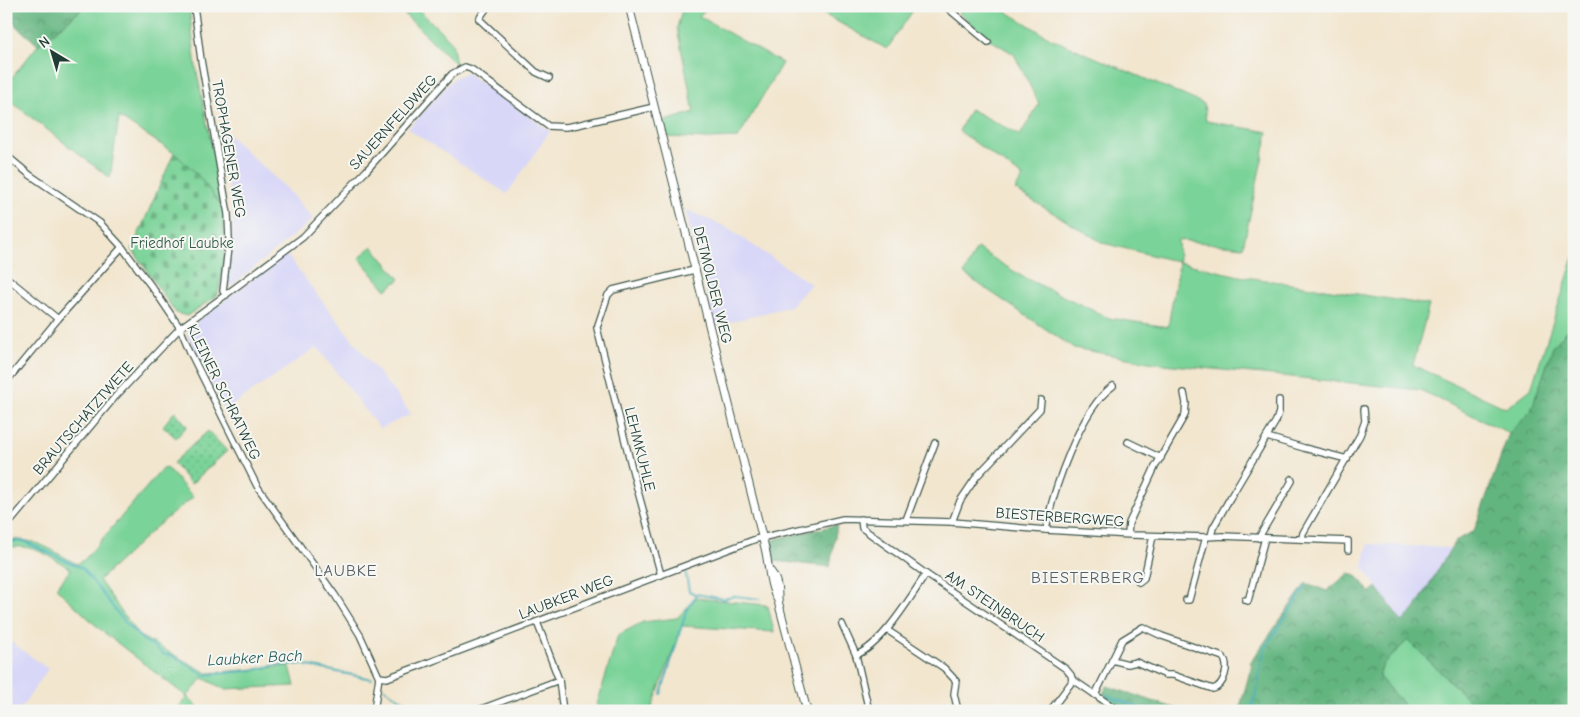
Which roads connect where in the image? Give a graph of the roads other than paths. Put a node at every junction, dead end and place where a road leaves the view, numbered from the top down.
1 (194, 6) edge
2 (488, 6) edge
3 (629, 6) edge
4 (945, 6) edge
5 (988, 42) dead end
6 (549, 78) dead end
7 (654, 107) junction
8 (6, 155) edge
9 (122, 247) junction
10 (694, 270) junction
11 (6, 277) edge
12 (226, 295) junction
13 (58, 319) junction
14 (180, 328) junction
15 (6, 382) edge
16 (1113, 386) dead end
17 (1184, 392) dead end
18 (1041, 400) dead end
19 (1279, 400) dead end
20 (1364, 409) dead end
21 (1267, 437) junction
22 (1128, 442) dead end
23 (935, 443) dead end
24 (1161, 458) junction
25 (1347, 459) junction
26 (1291, 479) dead end
27 (861, 519) junction
28 (906, 520) junction
29 (952, 522) junction
30 (6, 524) edge
31 (1046, 530) junction
32 (1128, 534) junction
33 (1152, 536) junction
34 (762, 537) junction
35 (1208, 537) junction
36 (1262, 538) junction
37 (1302, 538) junction
38 (1348, 550) dead end
39 (926, 574) junction
40 (661, 575) junction
41 (1140, 582) dead end
42 (1186, 600) dead end
43 (1246, 600) dead end
44 (537, 622) junction
45 (842, 624) dead end
46 (887, 630) junction
47 (856, 655) junction
48 (1112, 660) junction
49 (379, 676) junction
50 (1072, 679) junction
51 (559, 680) junction
52 (1095, 695) junction
53 (473, 709) edge
54 (374, 711) edge
55 (563, 711) edge
56 (807, 711) edge
57 (869, 711) edge
58 (958, 711) edge
59 (1050, 711) edge
60 (1119, 711) edge

1 - 12 street, TROPHAGENER WEG
2 - 6 street
3 - 7 street, DETMOLDER WEG
4 - 5 street
7 - 10 street, DETMOLDER WEG
7 - 12 street, SAUERNFELDWEG
8 - 9 street, KLEINER SCHRATWEG
9 - 13 street
9 - 14 street, KLEINER SCHRATWEG
10 - 34 street, DETMOLDER WEG
10 - 40 street, LEHMKUHLE
11 - 13 street
12 - 14 street, SAUERNFELDWEG
13 - 15 street
14 - 30 street, BRAUTSCHATZTWETE
14 - 49 street, KLEINER SCHRATWEG
16 - 31 street
17 - 24 street
18 - 29 street
19 - 21 street
20 - 25 street
21 - 25 street
21 - 35 street
22 - 24 street
23 - 28 street
24 - 32 street
25 - 37 street
26 - 36 street
27 - 28 street, BIESTERBERGWEG
27 - 34 street, BIESTERBERGWEG
27 - 39 street, AM STEINBRUCH
28 - 29 street, BIESTERBERGWEG
29 - 31 street, BIESTERBERGWEG
31 - 32 street, BIESTERBERGWEG
32 - 33 street, BIESTERBERGWEG
33 - 35 street, BIESTERBERGWEG
33 - 41 street
34 - 40 street, LAUBKER WEG
34 - 56 street, DETMOLDER WEG
35 - 36 street, BIESTERBERGWEG
35 - 42 street
36 - 37 street, BIESTERBERGWEG
36 - 43 street
37 - 38 street, BIESTERBERGWEG
39 - 46 street
39 - 50 street, AM STEINBRUCH
40 - 44 street, LAUBKER WEG
44 - 49 street, LAUBKER WEG
44 - 51 street
45 - 47 street
46 - 47 street
46 - 58 street
47 - 57 street
48 - 48 street
48 - 52 street
49 - 54 street
50 - 52 street, AM STEINBRUCH
50 - 59 street
51 - 53 street
51 - 55 street
52 - 60 street, AM STEINBRUCH

